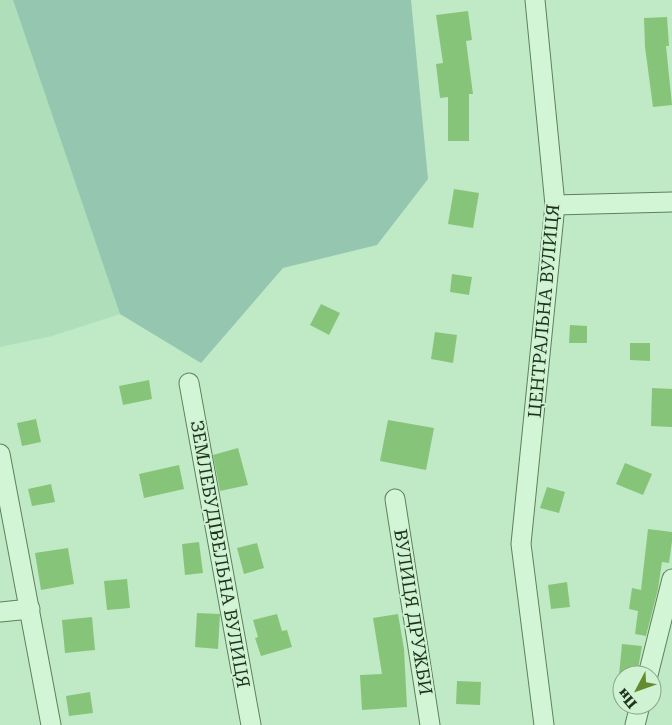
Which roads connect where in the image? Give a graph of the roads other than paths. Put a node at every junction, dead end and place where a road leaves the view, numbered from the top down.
1 (535, 0) edge
2 (672, 202) edge
3 (555, 205) junction
4 (189, 383) dead end
5 (0, 454) edge
6 (395, 499) dead end
7 (672, 578) edge
8 (30, 609) junction
9 (0, 612) edge
10 (650, 665) edge
11 (51, 725) edge
12 (251, 725) edge
13 (430, 725) edge
14 (544, 725) edge

1 - 3 street, ЦЕНТРАЛЬНА ВУЛИЦЯ
2 - 3 street
3 - 14 street, ЦЕНТРАЛЬНА ВУЛИЦЯ
4 - 12 street, ЗЕМЛЕБУДІВЕЛЬНА ВУЛИЦЯ
5 - 8 street
6 - 13 street, ВУЛИЦЯ ДРУЖБИ
7 - 10 street
8 - 9 street
8 - 11 street

